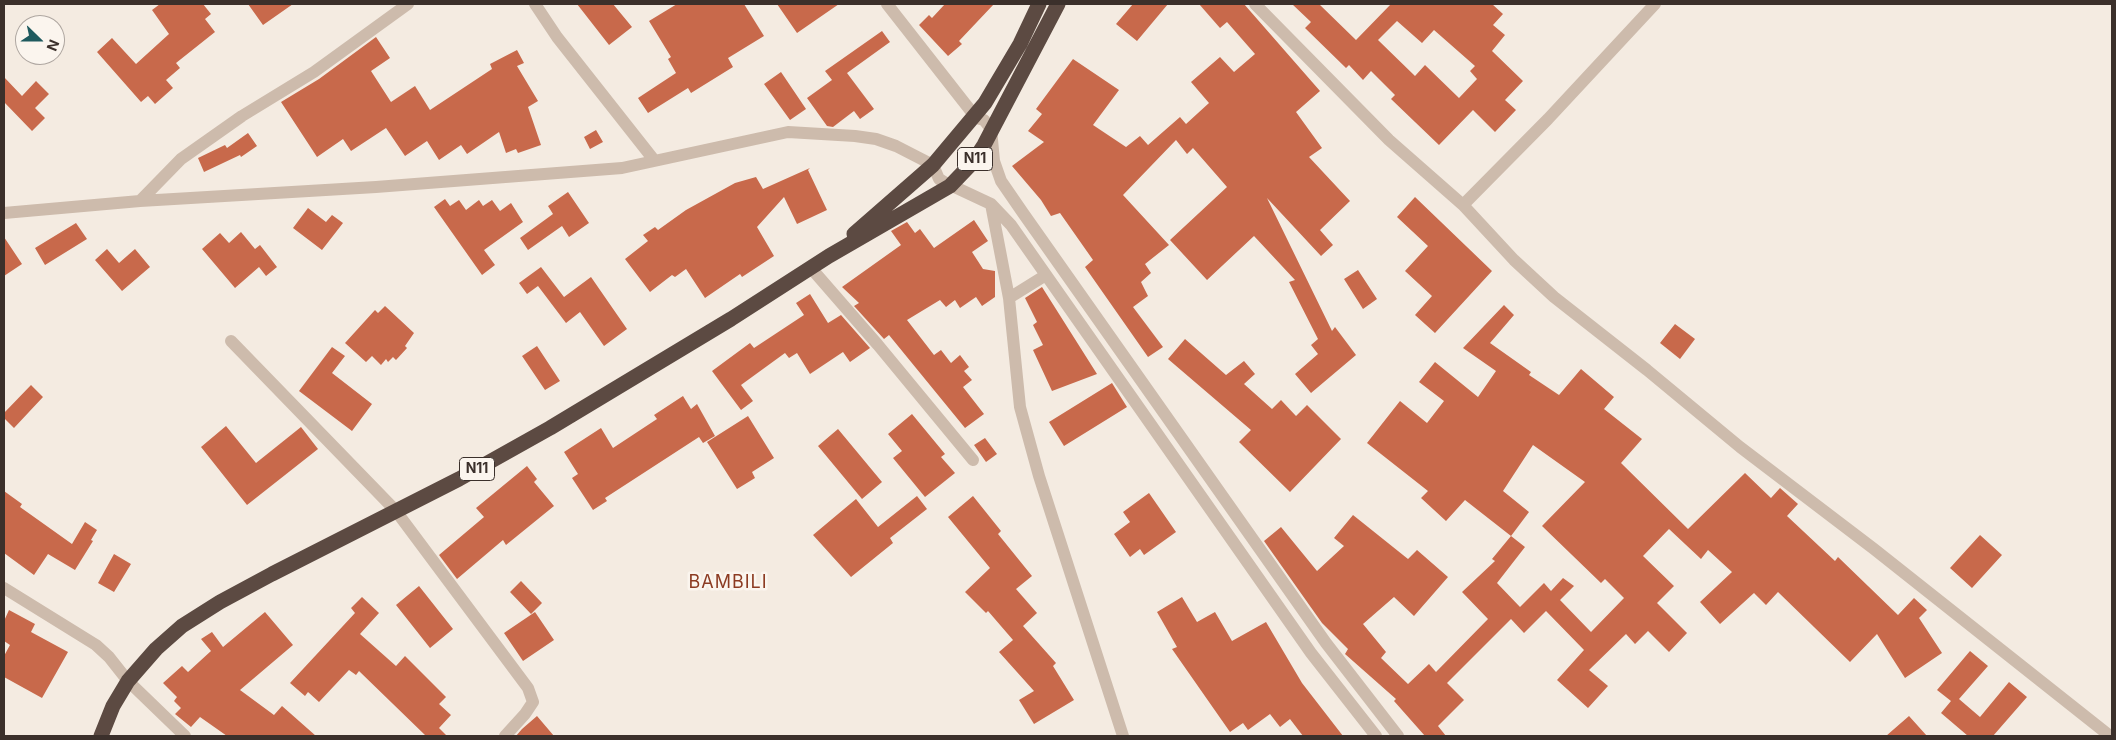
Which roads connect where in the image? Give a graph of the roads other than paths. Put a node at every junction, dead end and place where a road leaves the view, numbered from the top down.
1 (408, 4) edge
2 (535, 4) edge
3 (887, 4) edge
4 (1039, 4) edge
5 (1058, 4) edge
6 (1256, 4) edge
7 (1655, 4) edge
8 (973, 116) junction
9 (991, 128) junction
10 (654, 160) junction
11 (933, 165) junction
12 (950, 186) junction
13 (140, 201) junction
14 (991, 204) junction
15 (1463, 205) junction
16 (4, 213) edge
17 (829, 256) junction
18 (811, 268) junction
19 (1046, 275) junction
20 (1008, 298) junction
21 (231, 341) dead end
22 (973, 460) dead end
23 (396, 511) junction
24 (4, 588) edge
25 (128, 681) junction
26 (101, 736) edge
27 (185, 736) edge
28 (506, 736) edge
29 (1123, 736) edge
30 (1376, 736) edge
31 (1398, 736) edge
32 (2110, 736) edge

1 - 13 street
2 - 10 street
3 - 8 street
4 - 8 highway, N11
5 - 9 highway, N11
6 - 15 street
7 - 15 street
8 - 9 street
8 - 11 highway, N11
9 - 12 highway, N11
9 - 31 street
10 - 11 street
10 - 13 street
11 - 12 street
11 - 17 highway, N11
12 - 14 street
12 - 17 highway, N11
13 - 16 street
14 - 19 street
14 - 20 street
15 - 32 street
17 - 18 highway, N11
18 - 22 street
18 - 23 highway, N11
19 - 20 street
19 - 30 street
20 - 29 street
21 - 23 street
23 - 25 highway, N11
23 - 28 street
24 - 25 street
25 - 26 highway, N11
25 - 27 street

